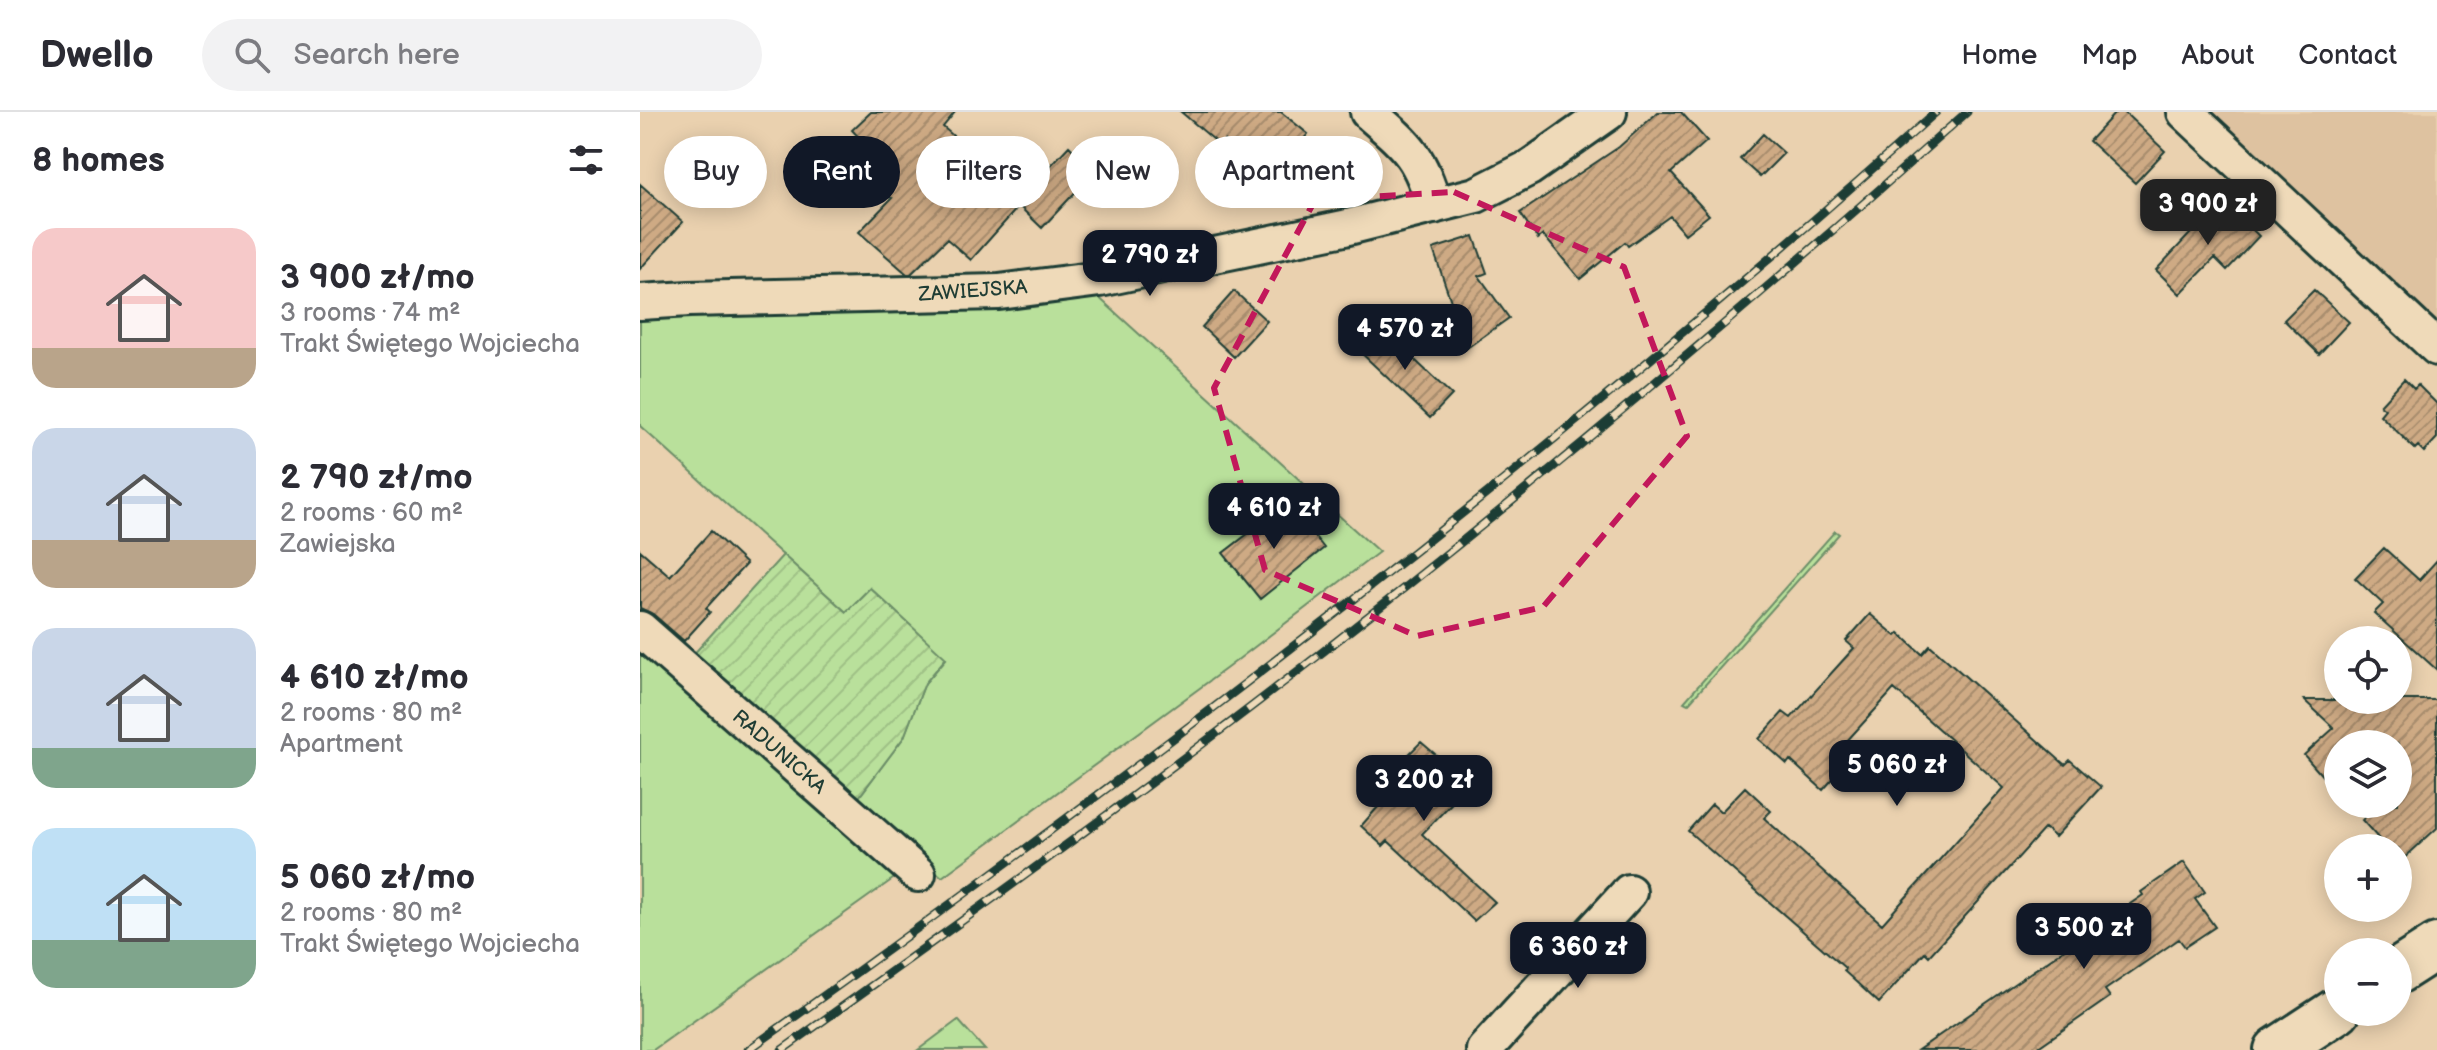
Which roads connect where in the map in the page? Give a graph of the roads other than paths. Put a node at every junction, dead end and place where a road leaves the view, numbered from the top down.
1 (1368, 112) edge
2 (1609, 112) edge
3 (2185, 112) edge
4 (1434, 206) junction
5 (640, 302) edge
6 (2437, 348) edge
7 (640, 629) edge
8 (918, 874) dead end
9 (1629, 892) dead end
10 (2437, 946) edge
11 (2412, 962) edge
12 (2324, 1019) edge
13 (1484, 1050) edge
14 (2277, 1050) edge

1 - 4 street
2 - 4 street, ZAWIEJSKA
3 - 6 street
4 - 5 street, ZAWIEJSKA
7 - 8 street, RADUNICKA
9 - 13 street
10 - 11 main road
12 - 14 main road

